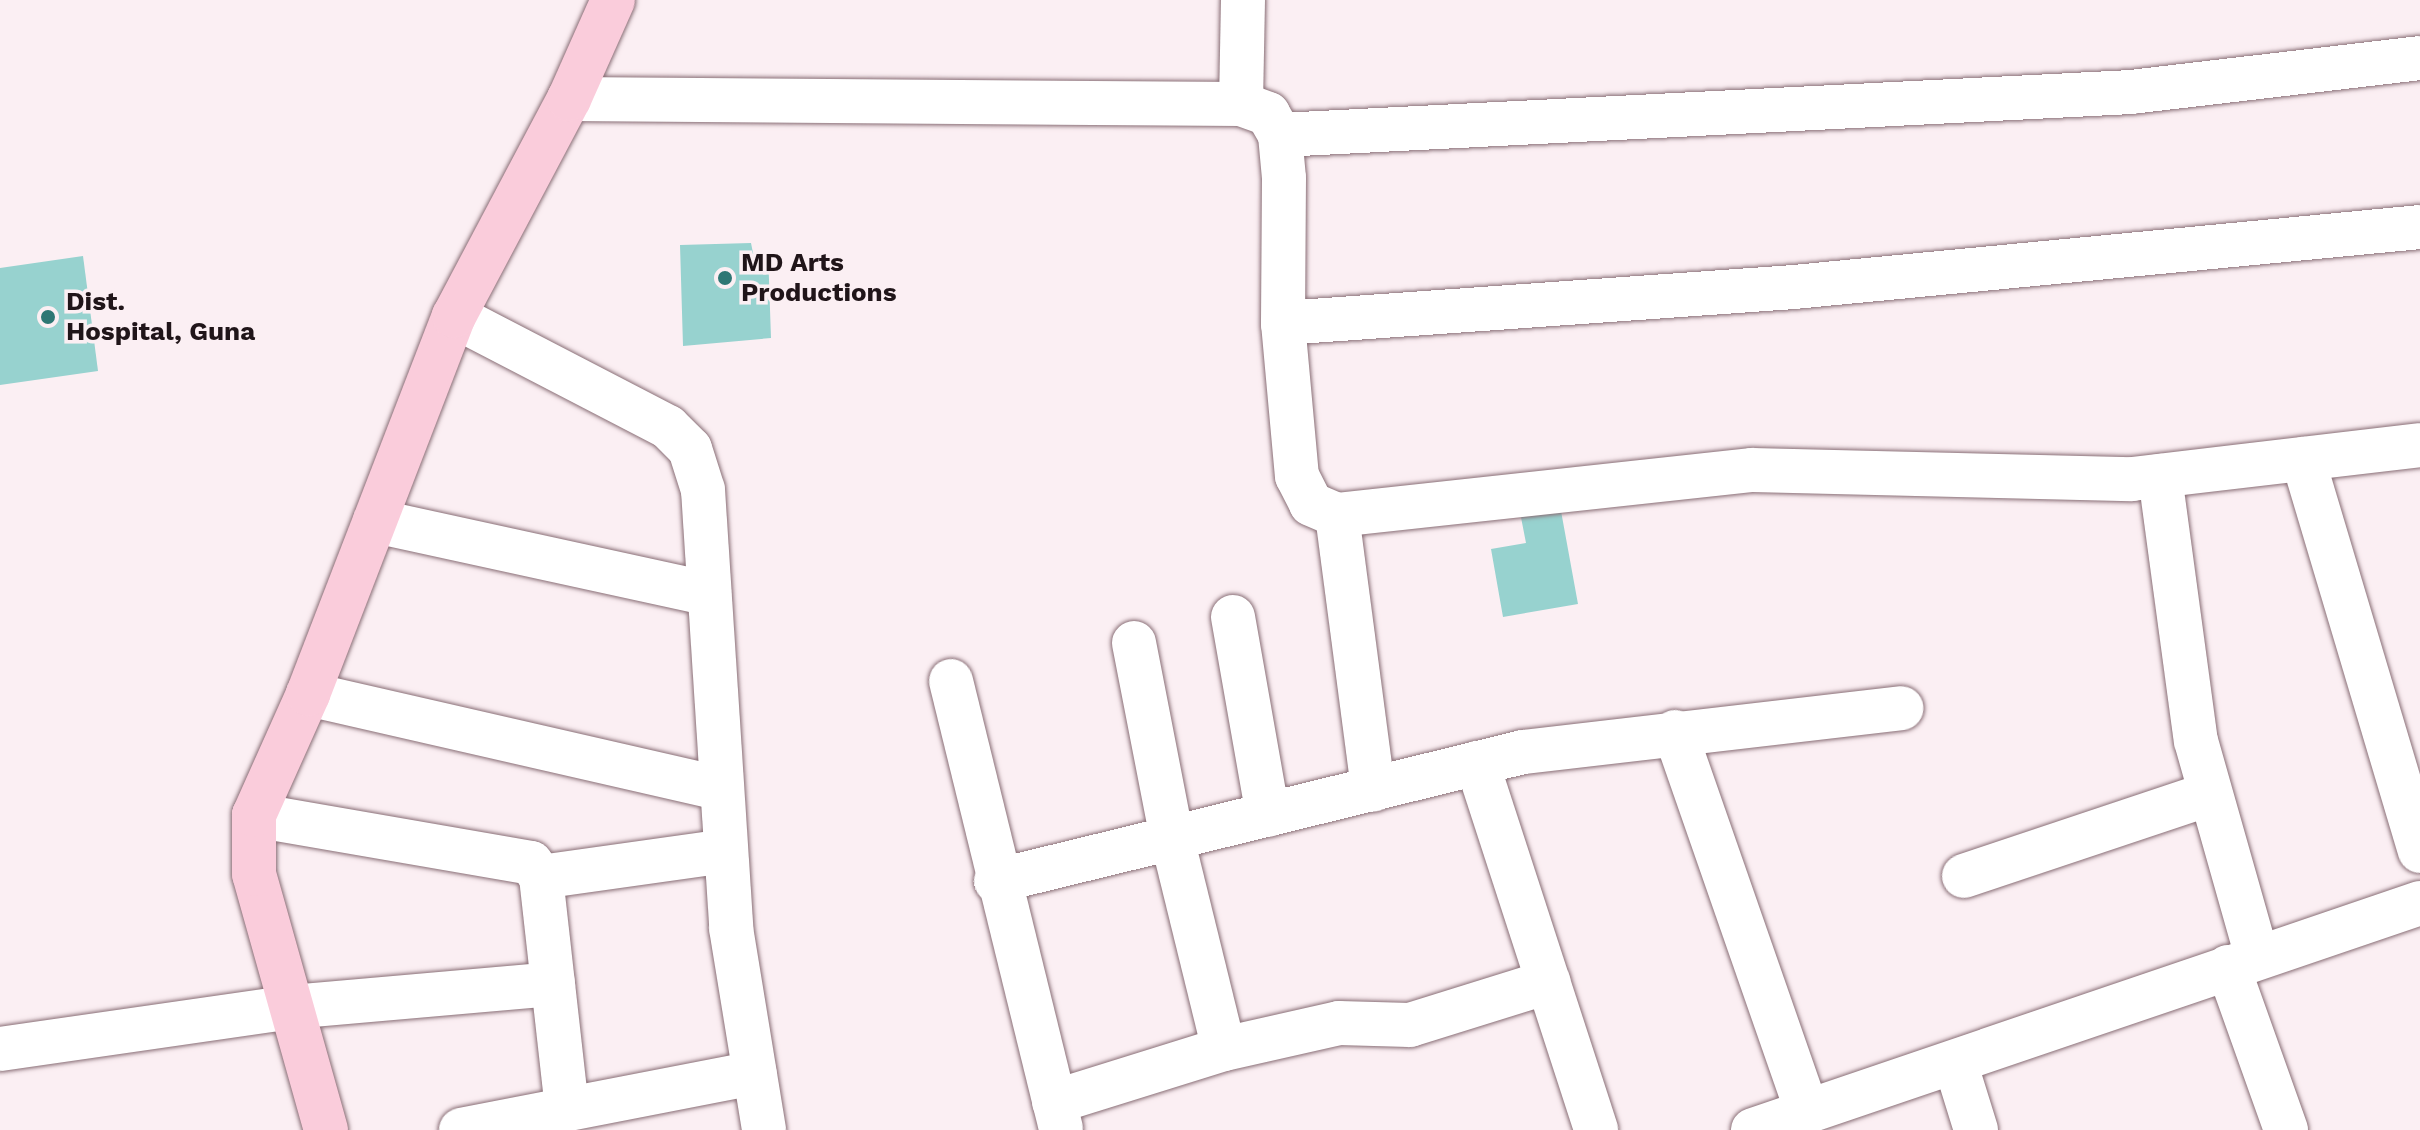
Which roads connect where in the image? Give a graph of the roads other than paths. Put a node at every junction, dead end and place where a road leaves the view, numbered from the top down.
1 (613, 0) edge
2 (1243, 0) edge
3 (2420, 58) edge
4 (569, 99) junction
5 (1241, 104) junction
6 (1280, 135) junction
7 (2420, 227) edge
8 (454, 316) junction
9 (1283, 323) junction
10 (2420, 445) edge
11 (2303, 459) junction
12 (2160, 476) junction
13 (1337, 515) junction
14 (375, 521) junction
15 (709, 594) junction
16 (1233, 617) dead end
17 (1134, 643) dead end
18 (951, 681) dead end
19 (308, 694) junction
20 (1901, 708) dead end
21 (1675, 732) junction
22 (1477, 763) junction
23 (719, 788) junction
24 (1373, 790) junction
25 (2209, 794) junction
26 (254, 815) junction
27 (1268, 815) junction
28 (1172, 838) junction
29 (725, 851) junction
30 (2420, 851) edge
31 (1964, 876) dead end
32 (541, 877) junction
33 (996, 881) junction
34 (2420, 903) edge
35 (2243, 962) junction
36 (1548, 982) junction
37 (553, 984) junction
38 (291, 1007) junction
39 (0, 1049) edge
40 (1224, 1049) junction
41 (1955, 1062) junction
42 (755, 1073) junction
43 (567, 1109) junction
44 (1807, 1112) junction
45 (1057, 1116) edge
46 (326, 1130) edge
47 (461, 1130) edge
48 (764, 1130) edge
49 (1596, 1130) edge
50 (1753, 1130) edge
51 (1976, 1130) edge
52 (2286, 1130) edge

1 - 4 main road
2 - 5 street
3 - 6 street
4 - 5 street
4 - 8 main road
5 - 6 street
6 - 9 street
7 - 9 street
8 - 14 main road
8 - 15 street
9 - 13 street
10 - 11 street
11 - 12 street
11 - 30 street
12 - 13 street
12 - 25 street
13 - 24 street
14 - 15 street
14 - 19 main road
15 - 23 street
16 - 27 street
17 - 28 street
18 - 33 street
19 - 23 street
19 - 26 main road
20 - 21 street
21 - 22 street
21 - 44 street
22 - 24 street
22 - 36 street
23 - 29 street
24 - 27 street
25 - 31 street
25 - 35 street
26 - 32 street
26 - 38 main road
27 - 28 street
28 - 33 street
28 - 40 street
29 - 32 street
29 - 42 street
32 - 37 street
33 - 45 street
34 - 35 street
35 - 41 street
35 - 52 street
36 - 40 street
36 - 49 street
37 - 38 street
37 - 43 street
38 - 39 street
38 - 46 main road
40 - 45 street
41 - 44 street
41 - 51 street
42 - 43 street
42 - 48 street
43 - 47 street
44 - 50 street

